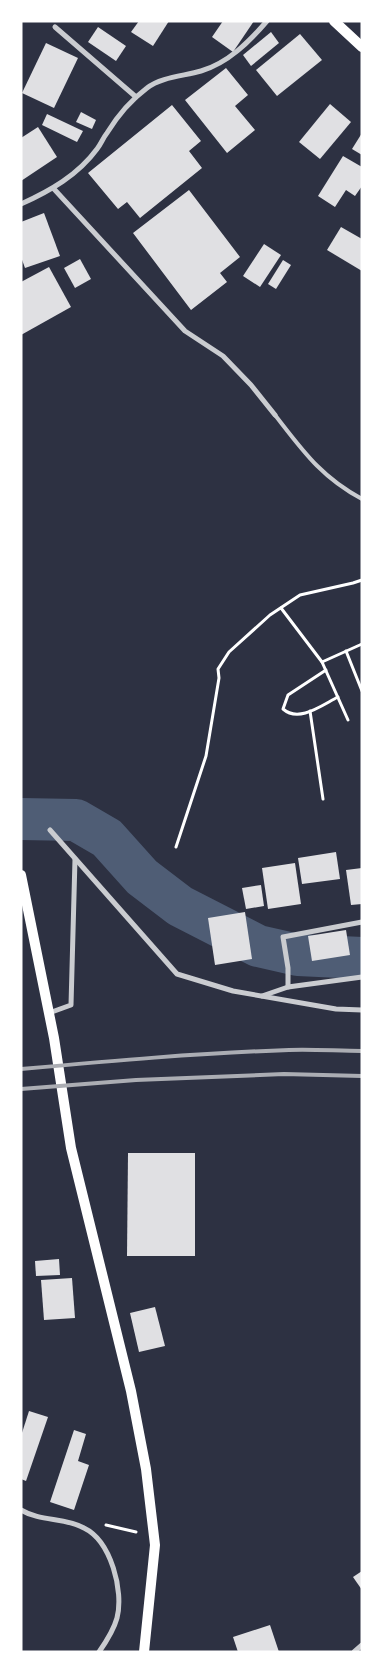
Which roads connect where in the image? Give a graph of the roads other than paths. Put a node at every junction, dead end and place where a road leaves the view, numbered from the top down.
1 (267, 21) edge
2 (334, 21) edge
3 (55, 27) dead end
4 (362, 47) edge
5 (136, 97) junction
6 (54, 189) junction
7 (21, 204) edge
8 (275, 415) joint
9 (362, 499) edge
10 (50, 830) dead end
11 (75, 859) junction
12 (21, 875) edge
13 (362, 922) edge
14 (362, 977) edge
15 (288, 987) junction
16 (261, 996) junction
17 (362, 1010) edge
18 (49, 1013) junction
19 (21, 1510) edge
20 (362, 1645) edge
21 (99, 1652) edge
22 (144, 1652) edge
23 (354, 1652) edge

1 - 5 street
2 - 4 main road
3 - 5 street
5 - 6 street
6 - 7 street
6 - 8 street
8 - 9 lane
10 - 11 street
11 - 16 street
11 - 18 street
12 - 18 main road
13 - 15 street
14 - 15 street
15 - 16 street
16 - 17 street
18 - 22 main road
19 - 21 street
20 - 23 street

